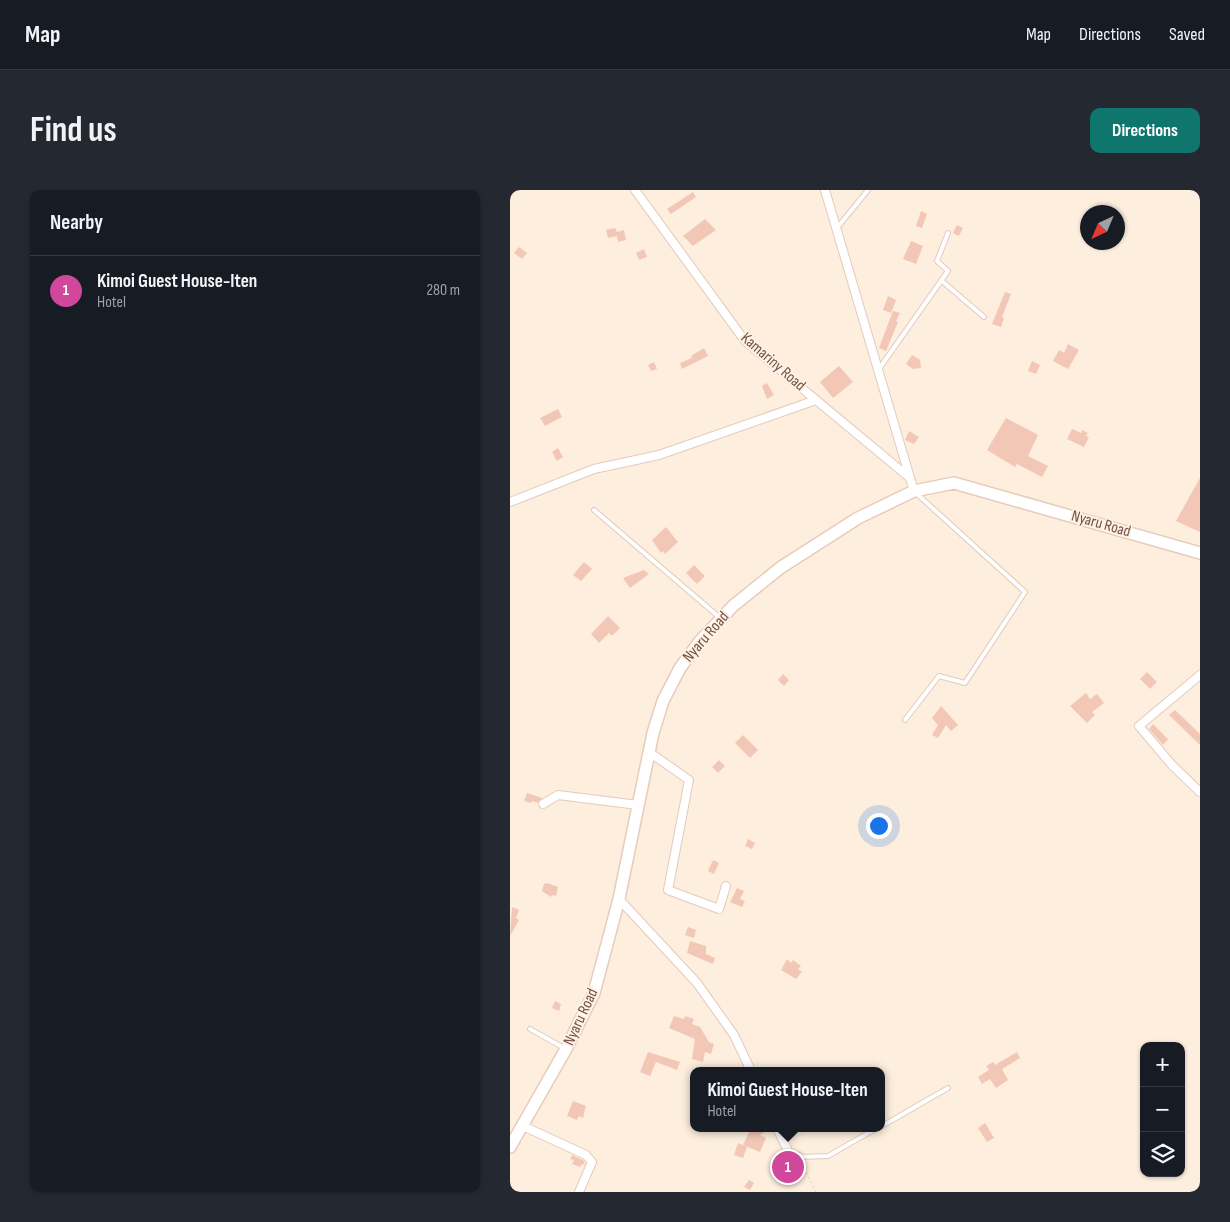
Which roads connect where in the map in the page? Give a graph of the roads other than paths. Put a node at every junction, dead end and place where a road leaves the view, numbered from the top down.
1 (635, 190) edge
2 (825, 190) edge
3 (868, 190) edge
4 (836, 230) junction
5 (948, 233) dead end
6 (942, 281) junction
7 (984, 317) dead end
8 (879, 368) junction
9 (816, 400) junction
10 (910, 478) junction
11 (914, 490) junction
12 (510, 502) edge
13 (594, 510) dead end
14 (1200, 553) edge
15 (721, 619) junction
16 (1200, 675) edge
17 (906, 720) dead end
18 (650, 752) junction
19 (1200, 792) edge
20 (543, 804) dead end
21 (638, 806) junction
22 (726, 886) dead end
23 (619, 899) junction
24 (530, 1029) dead end
25 (566, 1049) junction
26 (748, 1067) edge
27 (948, 1088) dead end
28 (885, 1124) edge
29 (523, 1126) junction
30 (779, 1132) edge
31 (870, 1132) edge
32 (510, 1147) edge
33 (799, 1157) joint
34 (579, 1192) edge

1 - 9 street, Kamariny Road
2 - 4 street
3 - 4 lane
4 - 8 street
5 - 6 lane
6 - 7 lane
6 - 8 lane
8 - 10 street
9 - 10 street, Kamariny Road
9 - 12 street
10 - 11 street
11 - 14 main road, Nyaru Road
11 - 15 main road, Nyaru Road
11 - 17 lane
13 - 15 lane
15 - 18 main road, Nyaru Road
16 - 19 street
18 - 21 main road, Nyaru Road
18 - 22 street
20 - 21 street
21 - 23 main road, Nyaru Road
23 - 25 main road, Nyaru Road
23 - 26 street
24 - 25 lane
25 - 29 main road, Nyaru Road
27 - 28 lane
29 - 32 main road, Nyaru Road
29 - 34 street
30 - 33 street
31 - 33 lane

